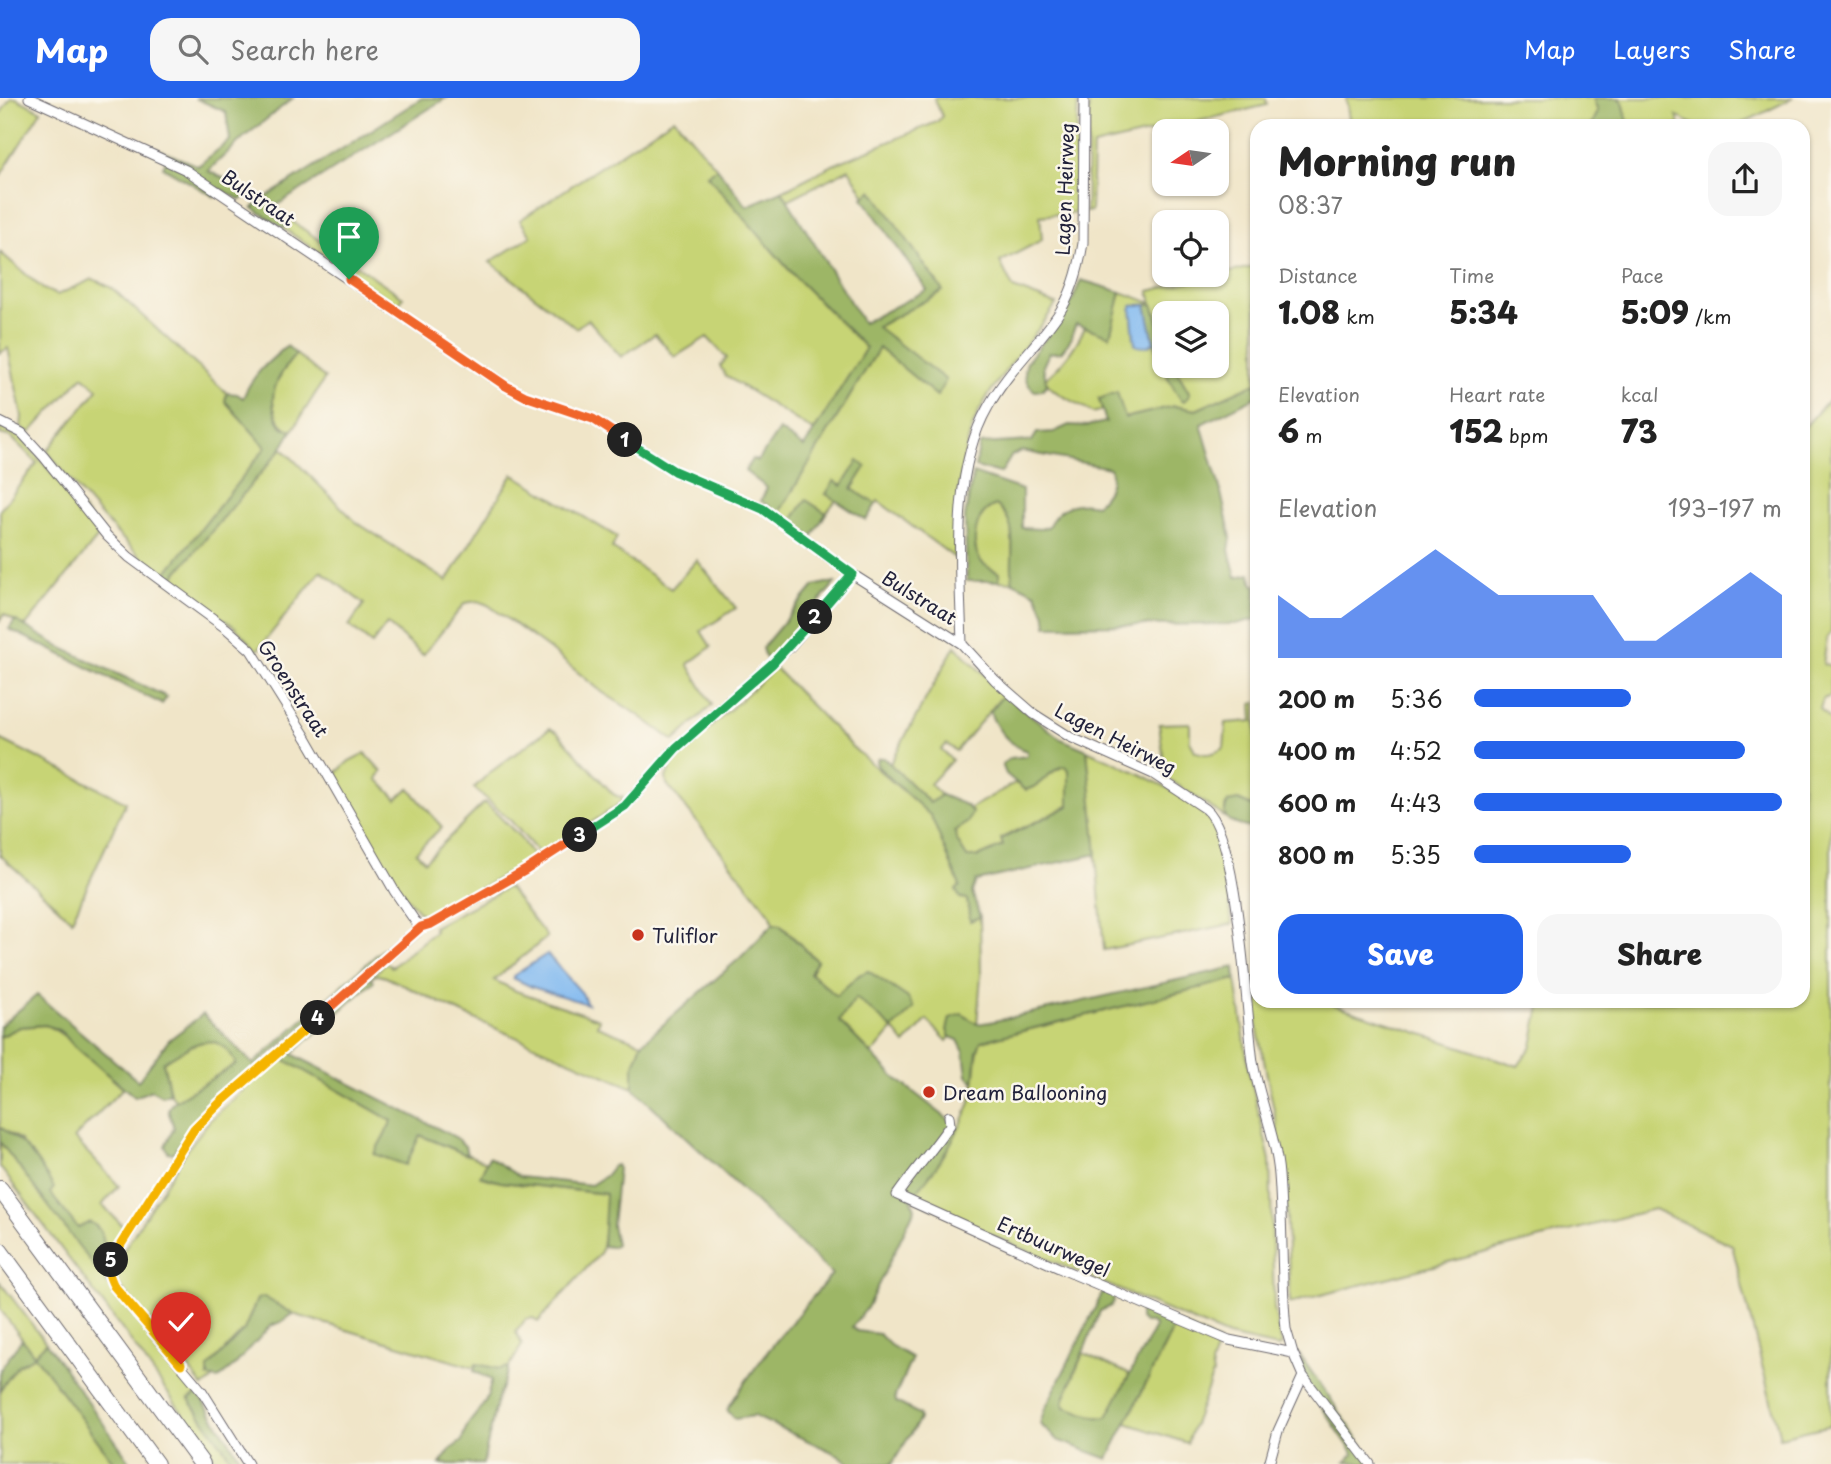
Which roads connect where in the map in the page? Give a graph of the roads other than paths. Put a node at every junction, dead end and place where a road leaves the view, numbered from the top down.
1 (29, 98) edge
2 (1084, 98) edge
3 (0, 422) edge
4 (852, 574) junction
5 (962, 643) junction
6 (421, 927) junction
7 (949, 1116) dead end
8 (0, 1189) edge
9 (0, 1251) edge
10 (1293, 1353) junction
11 (1303, 1376) junction
12 (156, 1464) edge
13 (202, 1464) edge
14 (248, 1464) edge
15 (1269, 1464) edge
16 (1370, 1464) edge

1 - 4 street, Bulstraat
2 - 5 street, Lagen Heirweg
3 - 6 street, Groenstraat
4 - 5 street, Bulstraat
4 - 6 street
5 - 10 street, Lagen Heirweg
6 - 14 street
7 - 10 street, Ertbuurwegel
8 - 13 highway
9 - 12 highway
10 - 11 street, Lagen Heirweg
11 - 15 street
11 - 16 street, Lagen Heirweg

